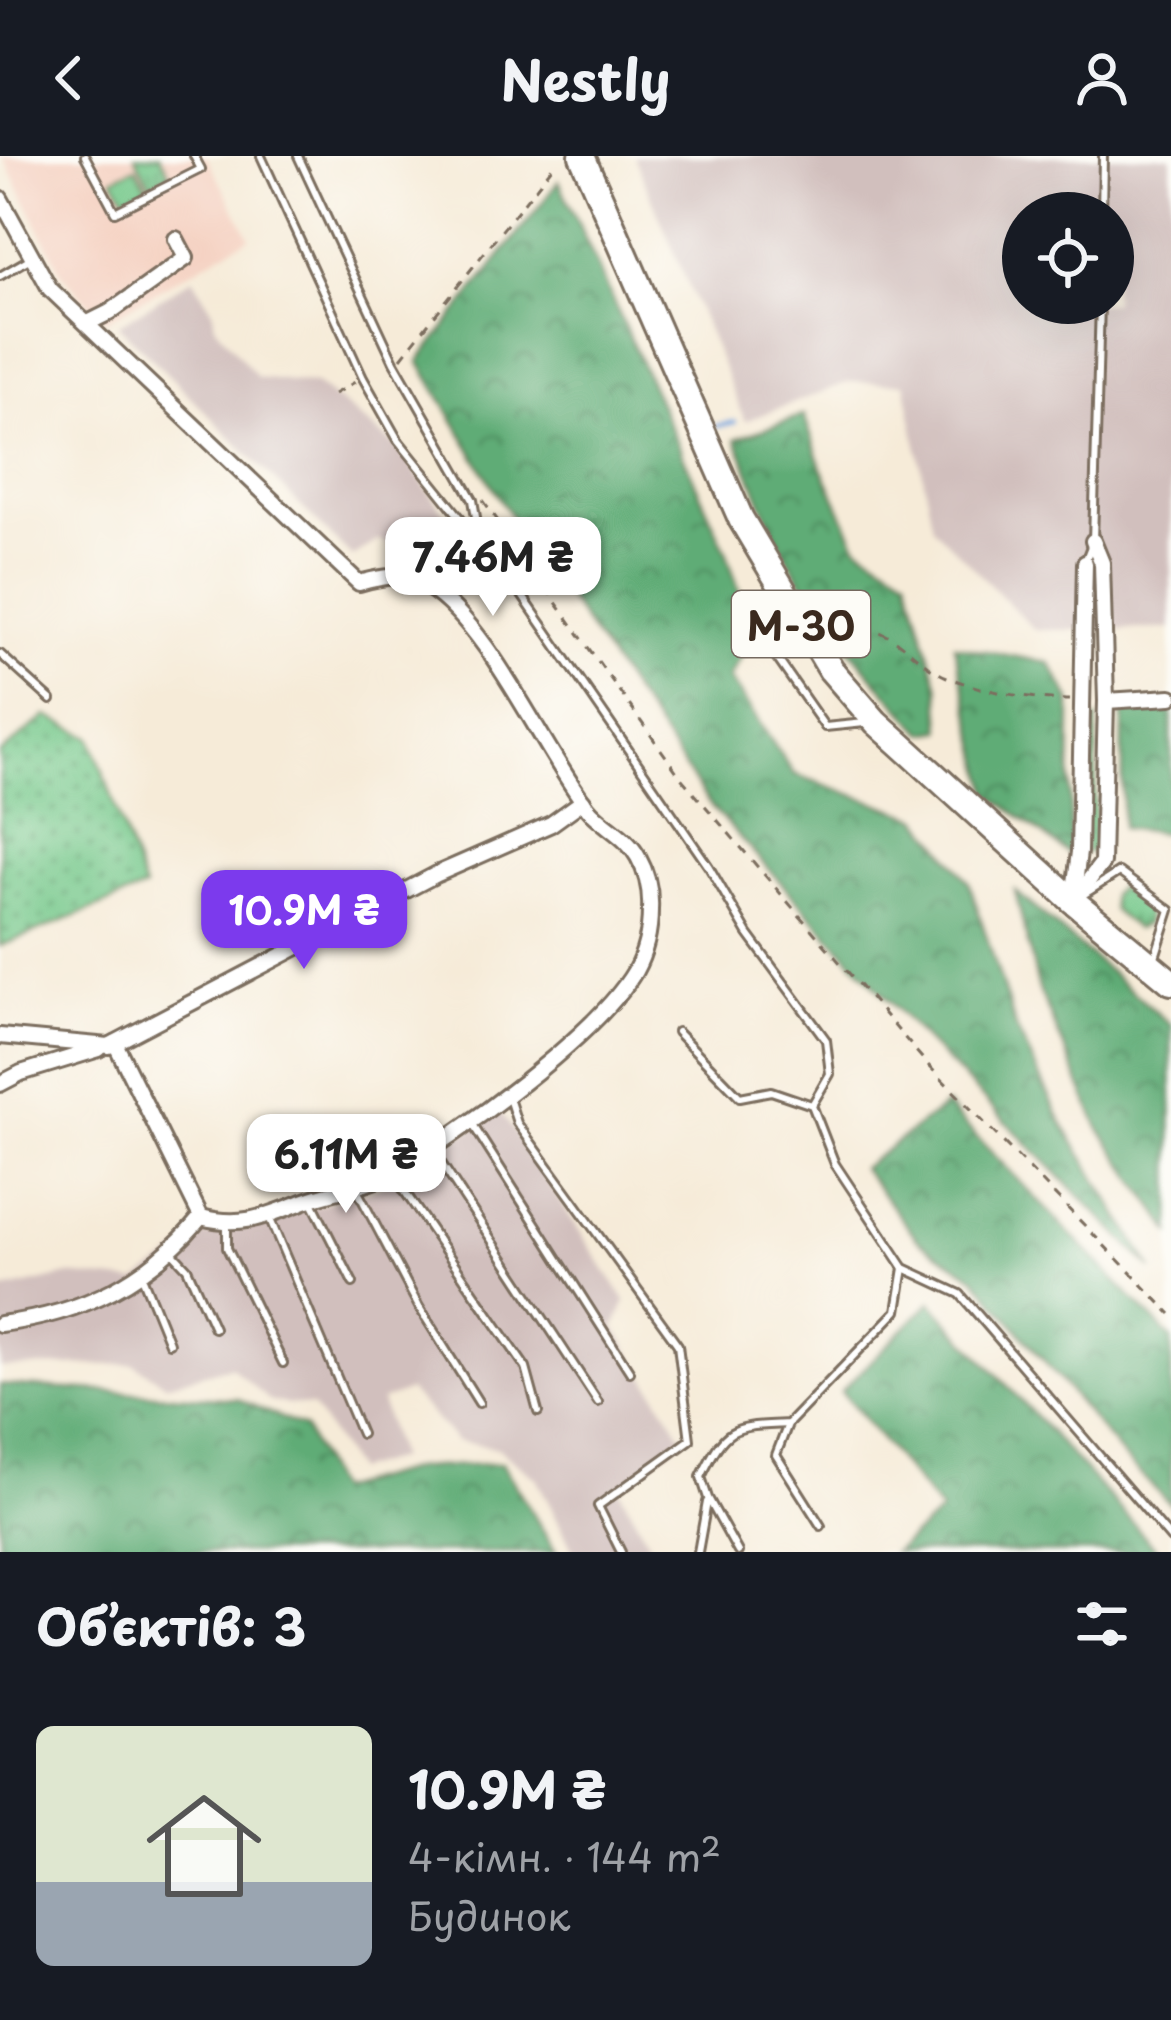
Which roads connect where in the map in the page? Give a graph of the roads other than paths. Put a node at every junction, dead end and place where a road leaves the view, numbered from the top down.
1 (85, 156) edge
2 (194, 156) edge
3 (261, 156) edge
4 (298, 156) edge
5 (582, 156) edge
6 (1103, 156) edge
7 (1102, 192) edge
8 (0, 198) edge
9 (176, 239) dead end
10 (31, 258) junction
11 (0, 276) edge
12 (88, 323) junction
13 (1099, 324) edge
14 (1093, 541) junction
15 (481, 544) junction
16 (1085, 563) joint
17 (794, 611) junction
18 (0, 654) edge
19 (1171, 697) edge
20 (51, 700) dead end
21 (1106, 701) junction
22 (876, 722) junction
23 (583, 801) junction
24 (1073, 902) junction
25 (1161, 974) edge
26 (676, 1032) dead end
27 (0, 1036) edge
28 (112, 1044) junction
29 (0, 1084) edge
30 (508, 1094) junction
31 (812, 1105) junction
32 (471, 1122) junction
33 (430, 1147) junction
34 (392, 1173) junction
35 (356, 1188) junction
36 (310, 1199) junction
37 (201, 1216) junction
38 (269, 1216) junction
39 (227, 1223) junction
40 (172, 1252) junction
41 (904, 1268) junction
42 (140, 1273) junction
43 (352, 1283) dead end
44 (0, 1324) edge
45 (214, 1328) dead end
46 (169, 1342) dead end
47 (283, 1364) dead end
48 (630, 1372) dead end
49 (598, 1402) dead end
50 (479, 1403) dead end
51 (538, 1412) dead end
52 (788, 1424) junction
53 (361, 1434) dead end
54 (708, 1498) junction
55 (821, 1526) dead end
56 (1171, 1539) edge
57 (621, 1552) edge
58 (698, 1552) edge
59 (738, 1552) edge

1 - 2 lane
3 - 15 lane
4 - 15 lane
5 - 17 highway, М-30
6 - 7 lane
8 - 10 street
9 - 12 street
10 - 11 lane
10 - 12 street
12 - 23 street
13 - 14 lane
14 - 16 lane
14 - 21 street
15 - 31 lane
16 - 24 street
17 - 22 highway, М-30
17 - 22 lane
18 - 20 lane
19 - 21 street
21 - 24 street
22 - 24 highway, М-30
23 - 28 street
23 - 30 street
24 - 25 highway, М-30
24 - 25 lane
26 - 31 lane
27 - 28 street
28 - 29 street
28 - 37 street
30 - 32 street
30 - 57 lane
31 - 41 lane
32 - 33 street
32 - 48 lane
33 - 34 street
33 - 49 lane
34 - 35 street
34 - 51 lane
35 - 36 street
35 - 50 lane
36 - 38 street
36 - 43 lane
37 - 39 street
37 - 40 street
38 - 39 street
38 - 53 lane
39 - 47 lane
40 - 42 street
40 - 45 lane
41 - 52 lane
41 - 56 lane
42 - 44 street
42 - 46 lane
52 - 54 lane
52 - 55 lane
54 - 58 lane
54 - 59 lane

